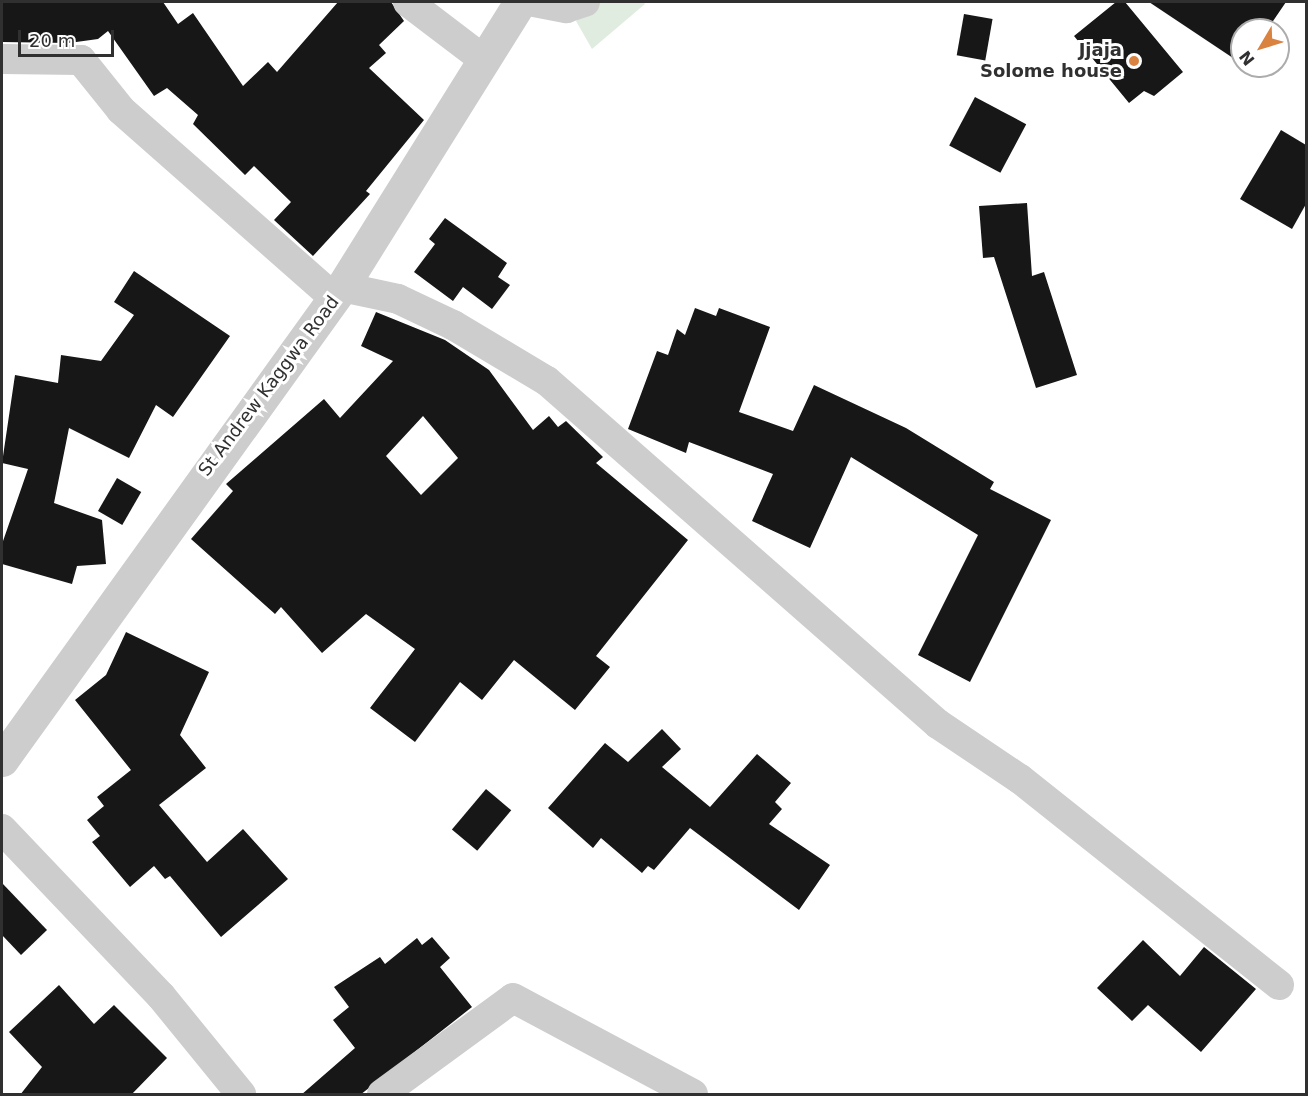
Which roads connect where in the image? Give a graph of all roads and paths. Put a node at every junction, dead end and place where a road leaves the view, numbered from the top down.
1 (408, 2) edge
2 (520, 2) edge
3 (534, 2) edge
4 (585, 2) edge
5 (2, 59) edge
6 (484, 60) junction
7 (338, 293) junction
8 (2, 760) edge
9 (2, 829) edge
10 (1279, 985) dead end
11 (241, 1095) edge
12 (382, 1095) edge
13 (693, 1095) edge

1 - 6 street
2 - 6 street, St Andrew Kaggwa Road
3 - 4 street
5 - 7 street
6 - 7 street, St Andrew Kaggwa Road
7 - 8 street, St Andrew Kaggwa Road
7 - 10 street
9 - 11 street
12 - 13 street

